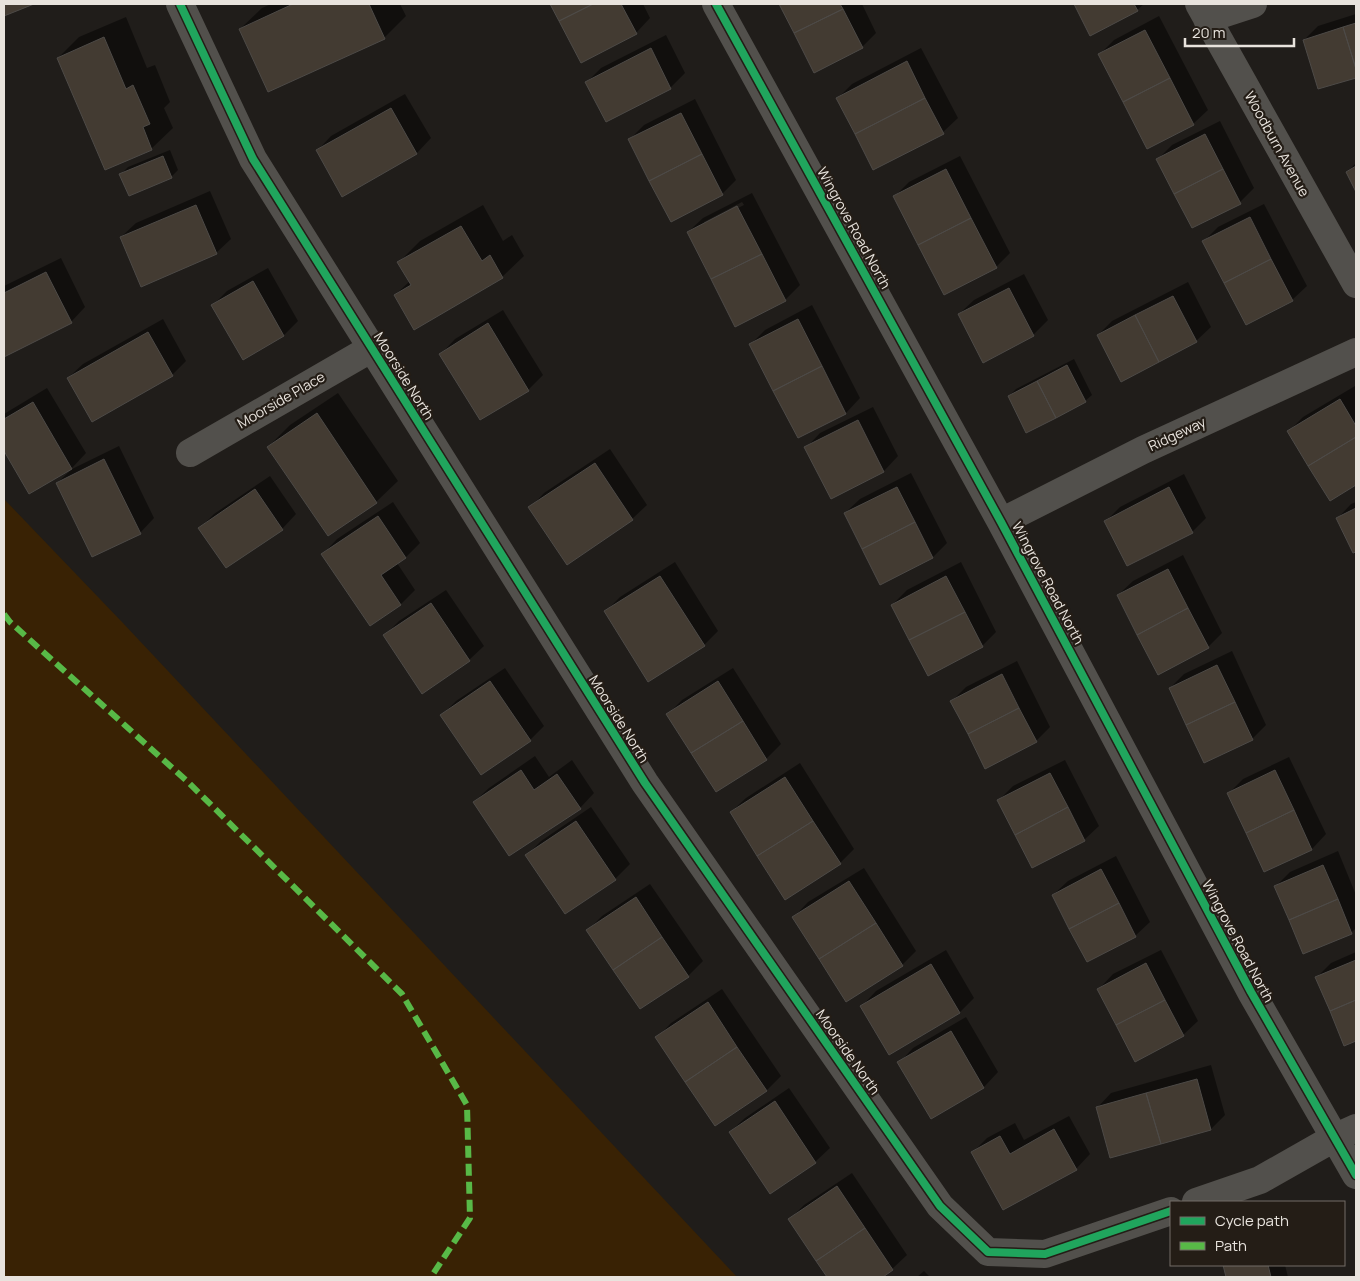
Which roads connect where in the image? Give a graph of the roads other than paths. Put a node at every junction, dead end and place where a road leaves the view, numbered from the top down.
1 (180, 4) edge
2 (716, 4) edge
3 (1253, 4) edge
4 (1203, 11) edge
5 (1356, 284) edge
6 (372, 348) junction
7 (1356, 352) edge
8 (190, 453) dead end
9 (1001, 522) junction
10 (1345, 1133) edge
11 (1356, 1175) edge
12 (1199, 1201) edge
13 (1170, 1211) edge

1 - 6 street, Moorside North
2 - 9 street, Wingrove Road North
3 - 4 street
4 - 5 street, Woodburn Avenue
6 - 8 street, Moorside Place
6 - 13 street, Moorside North
7 - 9 street, Ridgeway
9 - 10 street, Wingrove Road North
10 - 11 street, Wingrove Road North
10 - 12 street

